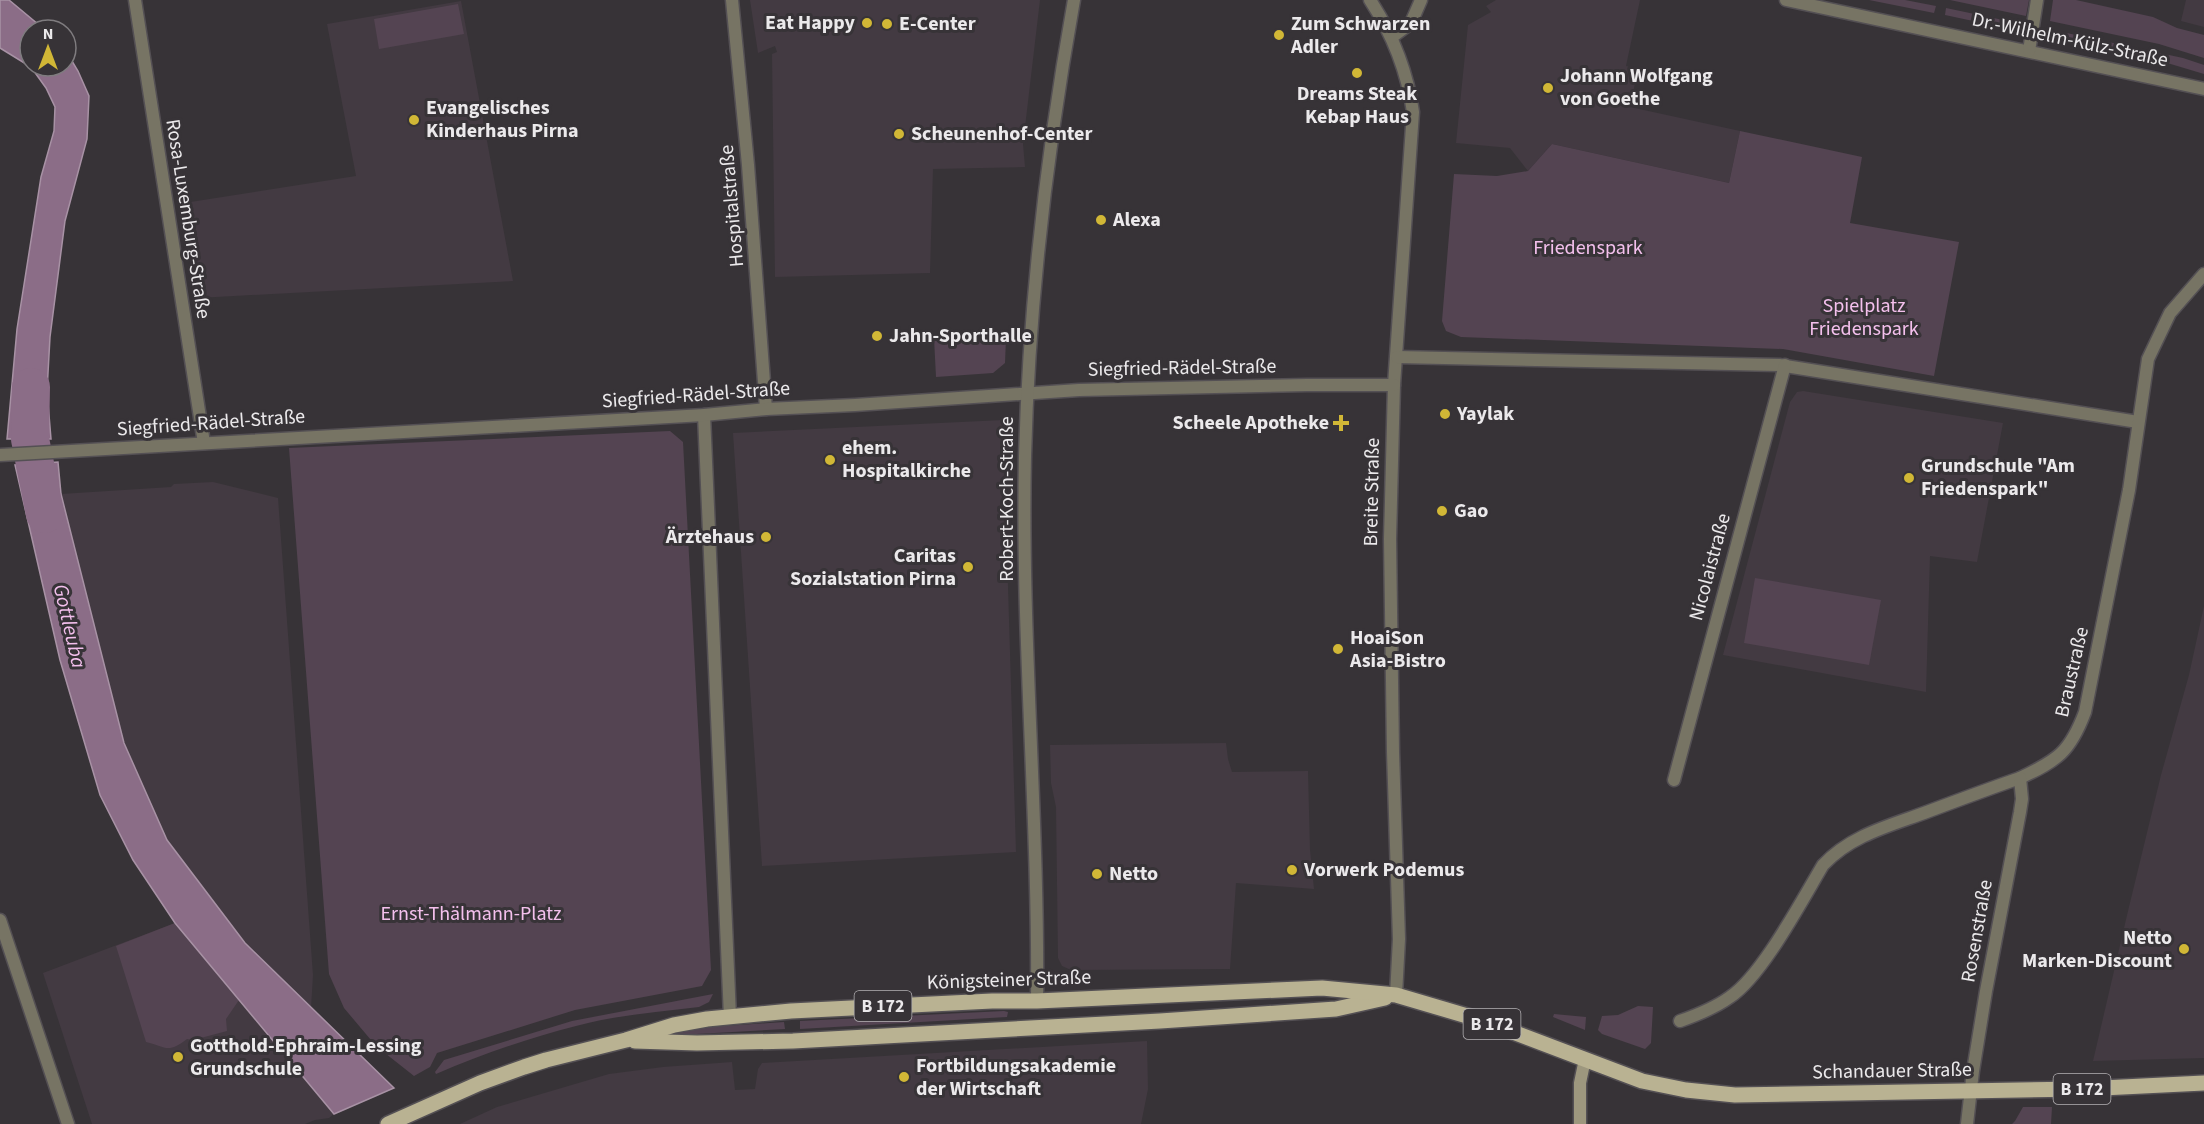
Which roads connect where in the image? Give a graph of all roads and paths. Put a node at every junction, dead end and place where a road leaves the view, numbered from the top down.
1 (135, 0) edge
2 (732, 0) edge
3 (1074, 0) edge
4 (1370, 0) edge
5 (1421, 0) edge
6 (1786, 0) edge
7 (2037, 0) edge
8 (1392, 37) junction
9 (2030, 51) junction
10 (2204, 89) edge
11 (2204, 274) edge
12 (1397, 357) junction
13 (1785, 366) junction
14 (1394, 385) junction
15 (1027, 392) junction
16 (766, 409) junction
17 (704, 415) junction
18 (2138, 422) junction
19 (204, 443) junction
20 (3, 455) edge
21 (2020, 778) junction
22 (1674, 780) dead end
23 (0, 920) edge
24 (1396, 995) junction
25 (1037, 1001) junction
26 (730, 1017) junction
27 (1680, 1021) dead end
28 (1038, 1026) junction
29 (626, 1040) junction
30 (1585, 1059) junction
31 (2204, 1083) edge
32 (1971, 1091) junction
33 (68, 1124) edge
34 (388, 1124) edge
35 (1580, 1124) edge
36 (1967, 1124) edge

1 - 19 street, Rosa-Luxemburg-Straße
2 - 16 street, Hospitalstraße
3 - 15 street, Robert-Koch-Straße
4 - 8 street, Breite Straße
5 - 8 street
6 - 9 street, Dr.-Wilhelm-Külz-Straße
7 - 9 street
8 - 12 street, Breite Straße
9 - 10 street, Dr.-Wilhelm-Külz-Straße
11 - 18 street, Braustraße
12 - 13 street
12 - 14 street, Breite Straße
13 - 18 street
13 - 22 street, Nicolaistraße
14 - 15 street, Siegfried-Rädel-Straße
14 - 24 street, Breite Straße
15 - 16 street, Siegfried-Rädel-Straße
15 - 25 street, Robert-Koch-Straße
16 - 17 street, Siegfried-Rädel-Straße
17 - 19 street, Siegfried-Rädel-Straße
17 - 26 street
18 - 21 street, Braustraße
19 - 20 street, Siegfried-Rädel-Straße
21 - 27 street, Braustraße
21 - 32 street, Rosenstraße
23 - 33 street
24 - 25 main road, Königsteiner Straße / B 172
24 - 28 main road, Königsteiner Straße / B 172
24 - 30 main road, Königsteiner Straße / B 172
25 - 26 main road, Königsteiner Straße / B 172
25 - 28 main road
26 - 29 main road, Königsteiner Straße / B 172
28 - 29 main road, Königsteiner Straße / B 172
29 - 34 main road, Königsteiner Straße / B 172
30 - 32 main road, Schandauer Straße / B 172
30 - 35 main road
31 - 32 main road, Schandauer Straße / B 172
32 - 36 street, Rosenstraße

